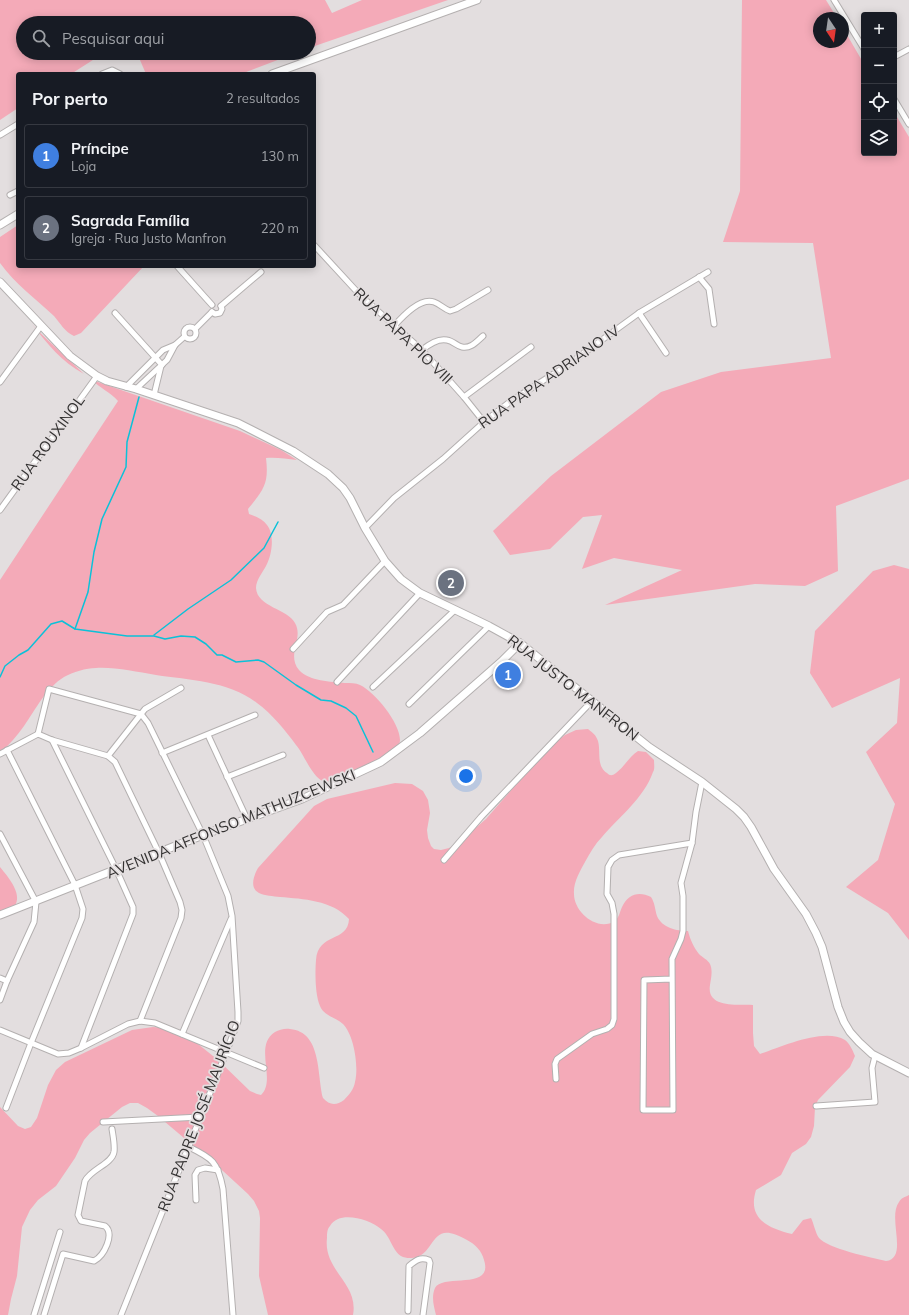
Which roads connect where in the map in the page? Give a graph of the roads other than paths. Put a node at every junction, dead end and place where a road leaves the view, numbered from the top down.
1 (477, 0) edge
2 (834, 0) edge
3 (863, 48) edge
4 (909, 49) edge
5 (897, 55) edge
6 (316, 58) edge
7 (311, 60) edge
8 (278, 72) edge
9 (897, 104) edge
10 (909, 124) edge
11 (16, 125) edge
12 (0, 135) edge
13 (16, 192) edge
14 (10, 195) dead end
15 (16, 215) edge
16 (2, 225) edge
17 (316, 247) edge
18 (179, 268) edge
19 (261, 272) dead end
20 (708, 272) dead end
21 (699, 277) junction
22 (0, 282) edge
23 (488, 290) dead end
24 (212, 305) junction
25 (221, 306) junction
26 (212, 312) junction
27 (115, 313) dead end
28 (639, 313) junction
29 (714, 324) dead end
30 (41, 326) junction
31 (394, 326) junction
32 (195, 329) junction
33 (483, 336) dead end
34 (184, 337) junction
35 (175, 346) junction
36 (531, 347) dead end
37 (422, 350) junction
38 (666, 353) dead end
39 (155, 357) junction
40 (161, 365) junction
41 (97, 376) junction
42 (0, 382) edge
43 (126, 387) junction
44 (136, 389) junction
45 (154, 395) junction
46 (464, 397) junction
47 (484, 422) junction
48 (1, 506) edge
49 (365, 528) junction
50 (386, 561) junction
51 (420, 593) junction
52 (455, 610) junction
53 (489, 626) junction
54 (520, 643) junction
55 (293, 649) dead end
56 (337, 682) dead end
57 (373, 687) dead end
58 (181, 688) dead end
59 (592, 701) junction
60 (410, 704) dead end
61 (141, 714) junction
62 (255, 715) dead end
63 (38, 734) junction
64 (208, 735) junction
65 (52, 740) junction
66 (7, 750) junction
67 (162, 753) junction
68 (0, 754) edge
69 (283, 755) dead end
70 (108, 756) junction
71 (227, 777) junction
72 (702, 782) junction
73 (247, 819) junction
74 (0, 834) edge
75 (203, 835) junction
76 (692, 843) junction
77 (158, 853) junction
78 (444, 860) dead end
79 (116, 869) junction
80 (76, 886) junction
81 (36, 902) junction
82 (0, 915) edge
83 (232, 916) junction
84 (0, 978) edge
85 (672, 979) junction
86 (7, 981) junction
87 (0, 1000) edge
88 (140, 1021) junction
89 (0, 1030) edge
90 (182, 1034) junction
91 (31, 1043) junction
92 (81, 1048) junction
93 (226, 1054) junction
94 (875, 1056) junction
95 (264, 1068) dead end
96 (909, 1073) edge
97 (556, 1079) dead end
98 (816, 1106) dead end
99 (6, 1108) dead end
100 (200, 1117) junction
101 (103, 1122) dead end
102 (112, 1129) dead end
103 (188, 1147) junction
104 (218, 1170) junction
105 (196, 1200) dead end
106 (60, 1232) dead end
107 (408, 1311) dead end
108 (34, 1315) edge
109 (44, 1315) edge
110 (121, 1315) edge
111 (233, 1315) edge
112 (423, 1315) edge

1 - 6 main road
2 - 3 street
4 - 5 street
7 - 8 main road
9 - 10 street
11 - 12 street
13 - 14 street
15 - 16 main road
17 - 31 street, RUA PAPA PIO VIII
18 - 24 street
19 - 25 street
20 - 21 street, RUA PAPA ADRIANO IV
21 - 28 street, RUA PAPA ADRIANO IV
21 - 29 street
22 - 30 main road, RUA JUSTO MANFRON
23 - 31 street
24 - 25 street
24 - 26 street
25 - 26 street
26 - 32 street
27 - 39 street
28 - 38 street
28 - 47 street, RUA PAPA ADRIANO IV
30 - 41 main road, RUA JUSTO MANFRON
30 - 42 street
31 - 37 street, RUA PAPA PIO VIII
32 - 34 street
32 - 34 street
33 - 37 street
34 - 35 street
35 - 39 street
35 - 40 street
36 - 46 street
37 - 46 street, RUA PAPA PIO VIII
39 - 40 street
39 - 43 street
40 - 44 street
40 - 45 street
41 - 43 main road, RUA JUSTO MANFRON
41 - 48 street, RUA ROUXINOL
43 - 44 main road, RUA JUSTO MANFRON
44 - 45 main road, RUA JUSTO MANFRON
45 - 49 main road, RUA JUSTO MANFRON
46 - 47 street, RUA PAPA PIO VIII
47 - 49 street, RUA PAPA ADRIANO IV
49 - 50 main road, RUA JUSTO MANFRON
50 - 51 main road, RUA JUSTO MANFRON
50 - 55 street
51 - 52 main road, RUA JUSTO MANFRON
51 - 56 street
52 - 53 main road, RUA JUSTO MANFRON
52 - 57 street
53 - 54 main road, RUA JUSTO MANFRON
53 - 60 street
54 - 59 main road, RUA JUSTO MANFRON
54 - 73 main road, AVENIDA AFFONSO MATHUZCEWSKI
58 - 61 street
59 - 72 main road, RUA JUSTO MANFRON
59 - 78 street
61 - 63 street
61 - 67 street, RUA PADRE JOSÉ MAURÍCIO
61 - 70 street
62 - 64 street
63 - 65 street
63 - 66 street
64 - 67 street
64 - 71 street
65 - 70 street
65 - 79 street
66 - 68 street
66 - 80 street
67 - 75 street, RUA PADRE JOSÉ MAURÍCIO
69 - 71 street
70 - 77 street
71 - 73 street
72 - 76 street
72 - 94 main road, RUA JUSTO MANFRON
73 - 75 main road, AVENIDA AFFONSO MATHUZCEWSKI
74 - 81 street
75 - 77 main road, AVENIDA AFFONSO MATHUZCEWSKI
75 - 83 street, RUA PADRE JOSÉ MAURÍCIO
76 - 85 street
76 - 97 street
77 - 79 main road, AVENIDA AFFONSO MATHUZCEWSKI
77 - 88 street
79 - 80 main road, AVENIDA AFFONSO MATHUZCEWSKI
79 - 92 street
80 - 81 main road, AVENIDA AFFONSO MATHUZCEWSKI
80 - 91 street
81 - 82 main road, AVENIDA AFFONSO MATHUZCEWSKI
81 - 86 street
83 - 90 street
83 - 93 street, RUA PADRE JOSÉ MAURÍCIO
84 - 86 street
85 - 85 street
86 - 87 street
88 - 90 street
88 - 92 street
89 - 91 street
90 - 93 street
91 - 92 street
91 - 99 street
93 - 95 street
93 - 100 street, RUA PADRE JOSÉ MAURÍCIO
94 - 96 main road, RUA JUSTO MANFRON
94 - 98 street
100 - 101 street
100 - 103 street, RUA PADRE JOSÉ MAURÍCIO
102 - 109 street
103 - 104 street
103 - 110 street, RUA PADRE JOSÉ MAURÍCIO
104 - 105 street
104 - 111 street
106 - 108 street
107 - 112 street

